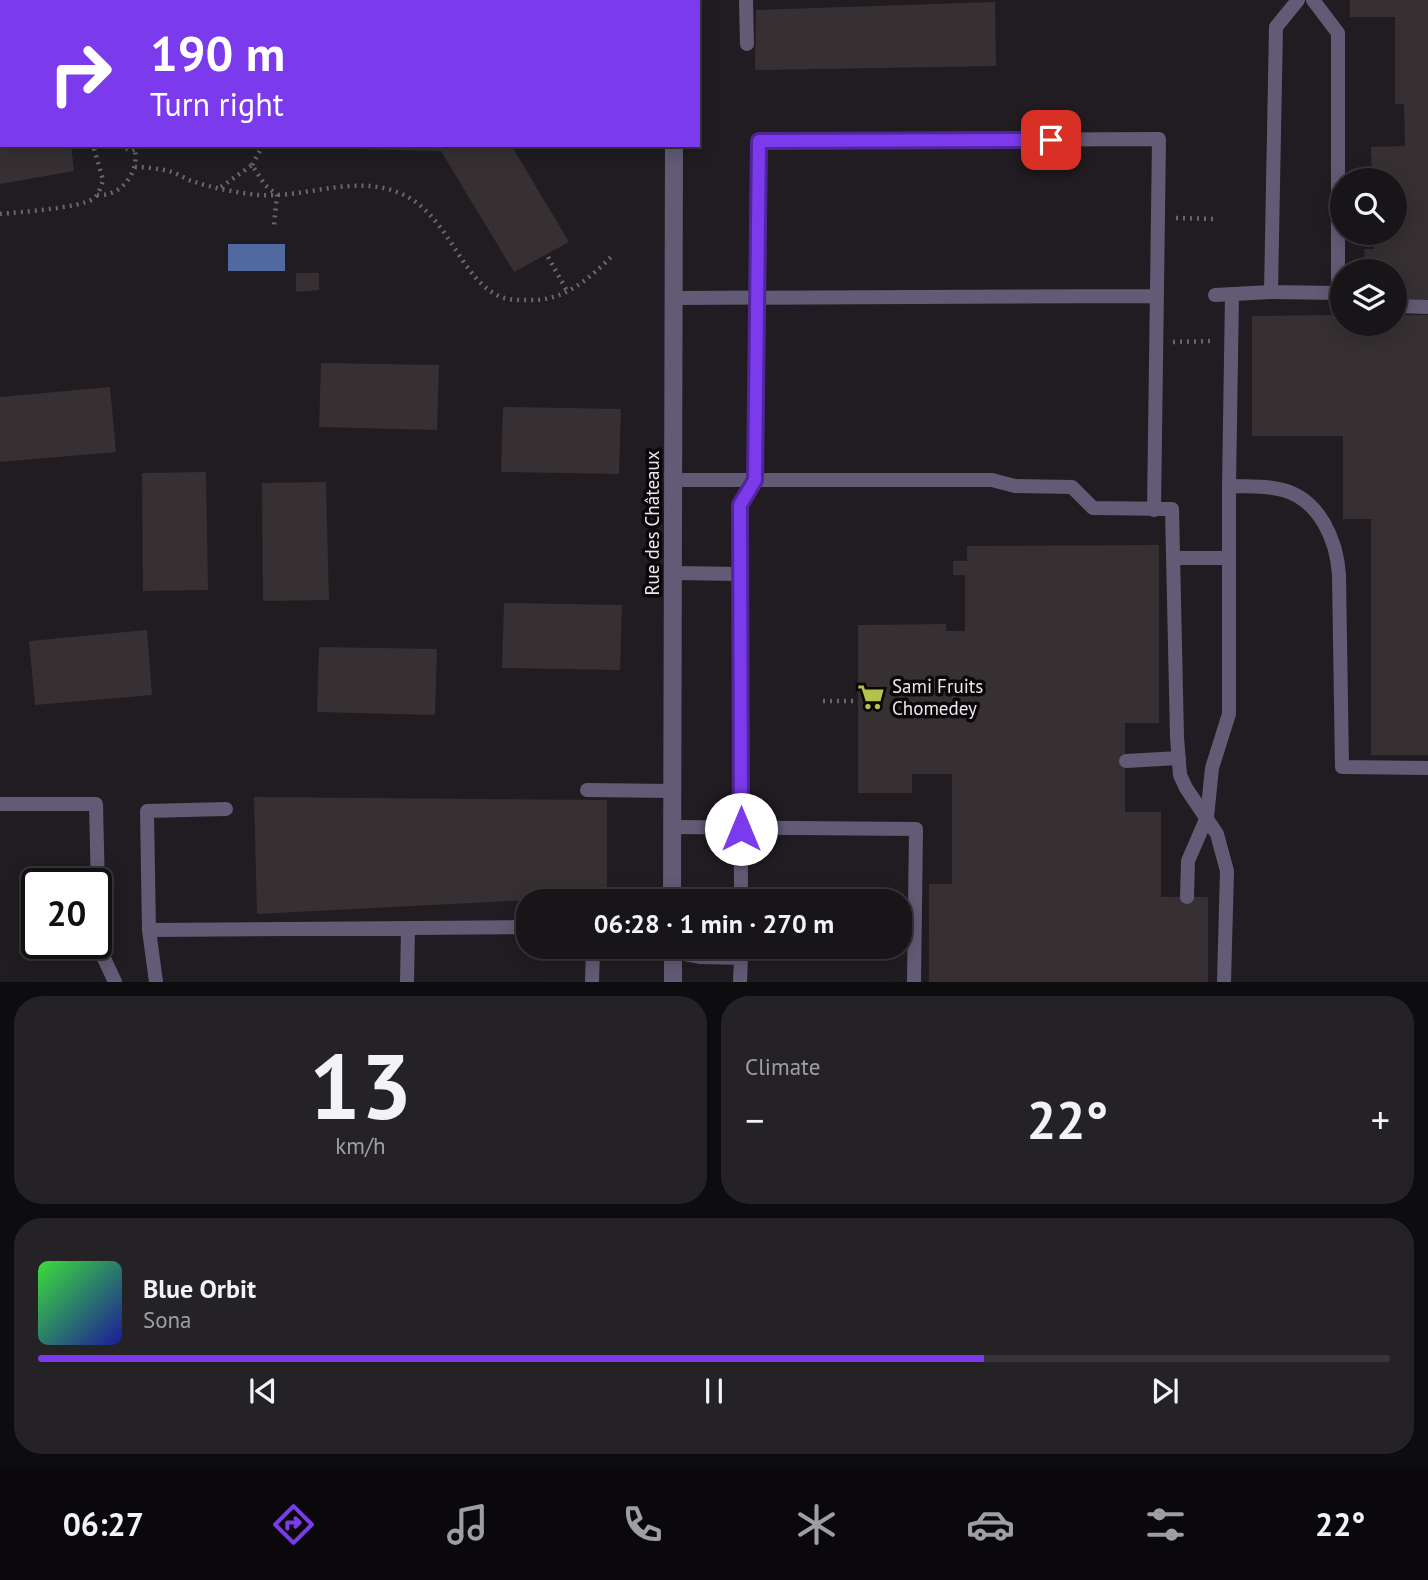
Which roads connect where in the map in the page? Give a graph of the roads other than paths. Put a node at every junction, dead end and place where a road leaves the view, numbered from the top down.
1 (746, 0) edge
2 (1298, 0) edge
3 (1313, 0) edge
4 (747, 44) dead end
5 (674, 147) edge
6 (1340, 259) edge
7 (1271, 292) junction
8 (1232, 294) junction
9 (1214, 295) dead end
10 (1330, 295) edge
11 (1157, 296) junction
12 (673, 298) junction
13 (757, 299) junction
14 (1407, 306) edge
15 (1428, 307) edge
16 (672, 480) junction
17 (755, 480) junction
18 (1229, 486) junction
19 (1154, 510) junction
20 (1173, 558) junction
21 (1229, 558) junction
22 (673, 573) junction
23 (741, 574) junction
24 (1179, 758) junction
25 (1126, 761) dead end
26 (1428, 768) edge
27 (587, 789) dead end
28 (673, 791) junction
29 (0, 804) edge
30 (226, 810) dead end
31 (1207, 817) junction
32 (672, 827) junction
33 (741, 829) junction
34 (672, 889) edge
35 (741, 889) edge
36 (1187, 897) dead end
37 (516, 927) edge
38 (408, 928) junction
39 (149, 930) junction
40 (593, 959) edge
41 (673, 959) edge
42 (741, 959) edge
43 (115, 982) edge
44 (156, 982) edge
45 (407, 982) edge
46 (592, 982) edge
47 (673, 982) edge
48 (740, 982) edge
49 (914, 982) edge
50 (1224, 982) edge

1 - 4 lane
2 - 7 lane
3 - 6 lane
5 - 12 street, Rue des Châteaux
7 - 8 lane
7 - 10 lane
8 - 9 lane
8 - 18 lane
11 - 13 lane
11 - 13 lane
11 - 19 lane
12 - 13 lane
12 - 16 street, Rue des Châteaux
13 - 17 lane
14 - 15 lane
16 - 17 lane
16 - 22 street, Rue des Châteaux
17 - 19 lane
17 - 23 lane
18 - 21 lane
18 - 26 lane
19 - 20 lane
20 - 21 lane
20 - 24 lane
21 - 31 lane
22 - 23 lane
22 - 28 street, Rue des Châteaux
23 - 33 lane
24 - 25 lane
24 - 31 lane
27 - 28 lane
28 - 32 street, Rue des Châteaux
29 - 43 lane
30 - 39 lane
31 - 36 lane
31 - 50 lane
32 - 33 lane
32 - 34 street, Rue des Châteaux
33 - 35 lane
33 - 49 lane
37 - 38 lane
38 - 39 lane
38 - 45 lane
39 - 44 lane
40 - 46 lane
41 - 47 street
42 - 48 lane

